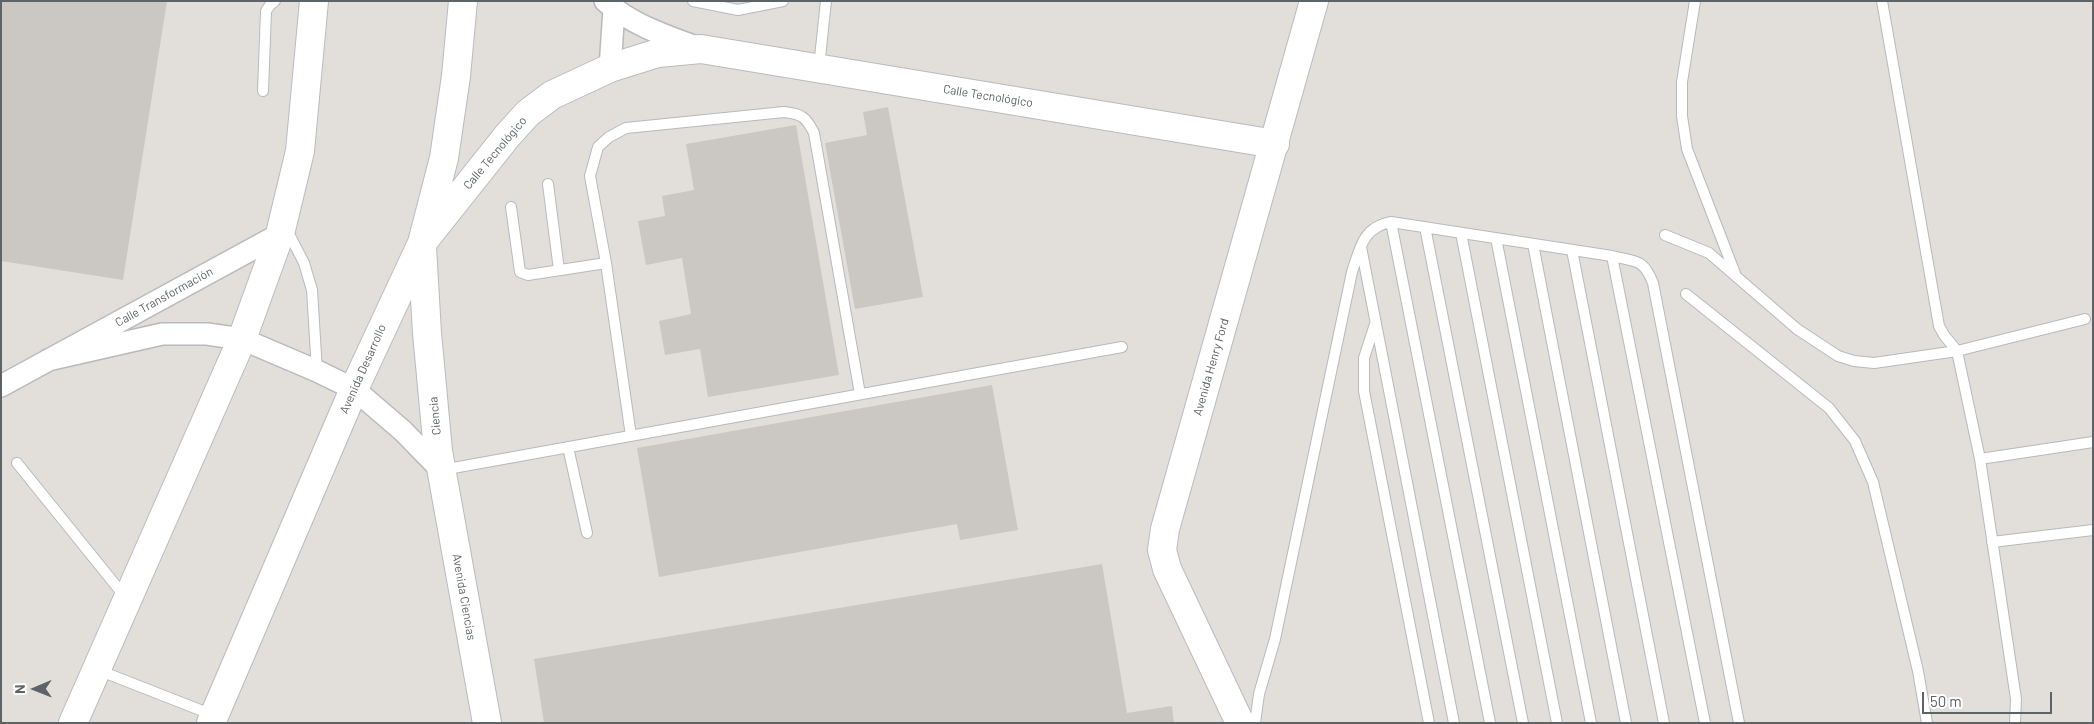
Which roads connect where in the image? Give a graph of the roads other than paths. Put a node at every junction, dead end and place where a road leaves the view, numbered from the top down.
1 (275, 1) edge
2 (314, 1) edge
3 (463, 1) edge
4 (693, 1) edge
5 (783, 1) edge
6 (826, 1) edge
7 (1314, 1) edge
8 (1696, 1) edge
9 (1882, 1) edge
10 (610, 5) edge
11 (701, 49) junction
12 (610, 68) junction
13 (819, 68) junction
14 (263, 92) dead end
15 (1274, 144) junction
16 (548, 184) dead end
17 (511, 207) dead end
18 (1391, 222) junction
19 (282, 227) junction
20 (1425, 227) junction
21 (1461, 233) junction
22 (1665, 235) dead end
23 (1496, 238) junction
24 (422, 243) junction
25 (1533, 244) junction
26 (1360, 246) junction
27 (1572, 250) junction
28 (1612, 256) junction
29 (606, 263) junction
30 (559, 270) junction
31 (1736, 276) junction
32 (1686, 294) dead end
33 (2085, 319) dead end
34 (1375, 323) junction
35 (242, 338) junction
36 (1122, 347) dead end
37 (1957, 351) junction
38 (48, 360) junction
39 (317, 371) junction
40 (1, 386) edge
41 (354, 389) junction
42 (860, 394) junction
43 (631, 436) junction
44 (2093, 442) edge
45 (568, 448) junction
46 (1980, 459) junction
47 (16, 463) dead end
48 (441, 470) junction
49 (2093, 530) edge
50 (587, 534) dead end
51 (1992, 542) junction
52 (127, 599) junction
53 (96, 669) junction
54 (212, 719) edge
55 (73, 723) edge
56 (487, 723) edge
57 (1240, 723) edge
58 (1255, 723) edge
59 (1429, 723) edge
60 (1454, 723) edge
61 (1490, 723) edge
62 (1523, 723) edge
63 (1557, 723) edge
64 (1591, 723) edge
65 (1626, 723) edge
66 (1664, 723) edge
67 (1705, 723) edge
68 (1739, 723) edge
69 (1927, 723) edge
70 (2015, 723) edge

1 - 14 lane
2 - 19 street
3 - 24 street, Avenida Desarrollo
4 - 5 lane
6 - 13 lane
7 - 15 street, Avenida Henry Ford
8 - 31 lane
9 - 37 lane
10 - 11 street, Calle Tecnológico
10 - 12 street, Calle Tecnológico
11 - 12 street, Calle Tecnológico
11 - 13 street, Calle Tecnológico
12 - 24 street, Calle Tecnológico
13 - 15 street, Calle Tecnológico
15 - 57 street, Avenida Henry Ford
16 - 30 lane
17 - 30 lane
18 - 20 lane
18 - 26 lane
18 - 61 lane
19 - 35 street
19 - 38 street, Calle Transformación
19 - 39 lane
20 - 21 lane
20 - 62 lane
21 - 23 lane
21 - 63 lane
22 - 31 lane
23 - 25 lane
23 - 64 lane
24 - 41 street, Avenida Desarrollo
24 - 48 street, Ciencia
25 - 27 lane
25 - 65 lane
26 - 34 lane
26 - 58 lane
27 - 28 lane
27 - 66 lane
28 - 67 lane
28 - 68 lane
29 - 30 lane
29 - 42 lane
29 - 43 lane
31 - 37 lane
32 - 69 lane
33 - 37 lane
34 - 59 lane
34 - 60 lane
35 - 38 street, Calle Transformación
35 - 39 street, Calle Transformación
35 - 52 street
36 - 42 lane
37 - 46 lane
38 - 40 street, Calle Transformación
39 - 41 street, Ciencia
41 - 48 street, Ciencia
41 - 54 street, Avenida Desarrollo
42 - 43 lane
43 - 45 lane
44 - 46 lane
45 - 48 lane
45 - 50 lane
46 - 51 lane
47 - 52 lane
48 - 56 street, Avenida Ciencias
49 - 51 lane
51 - 70 lane
52 - 53 street
53 - 54 lane
53 - 55 street

